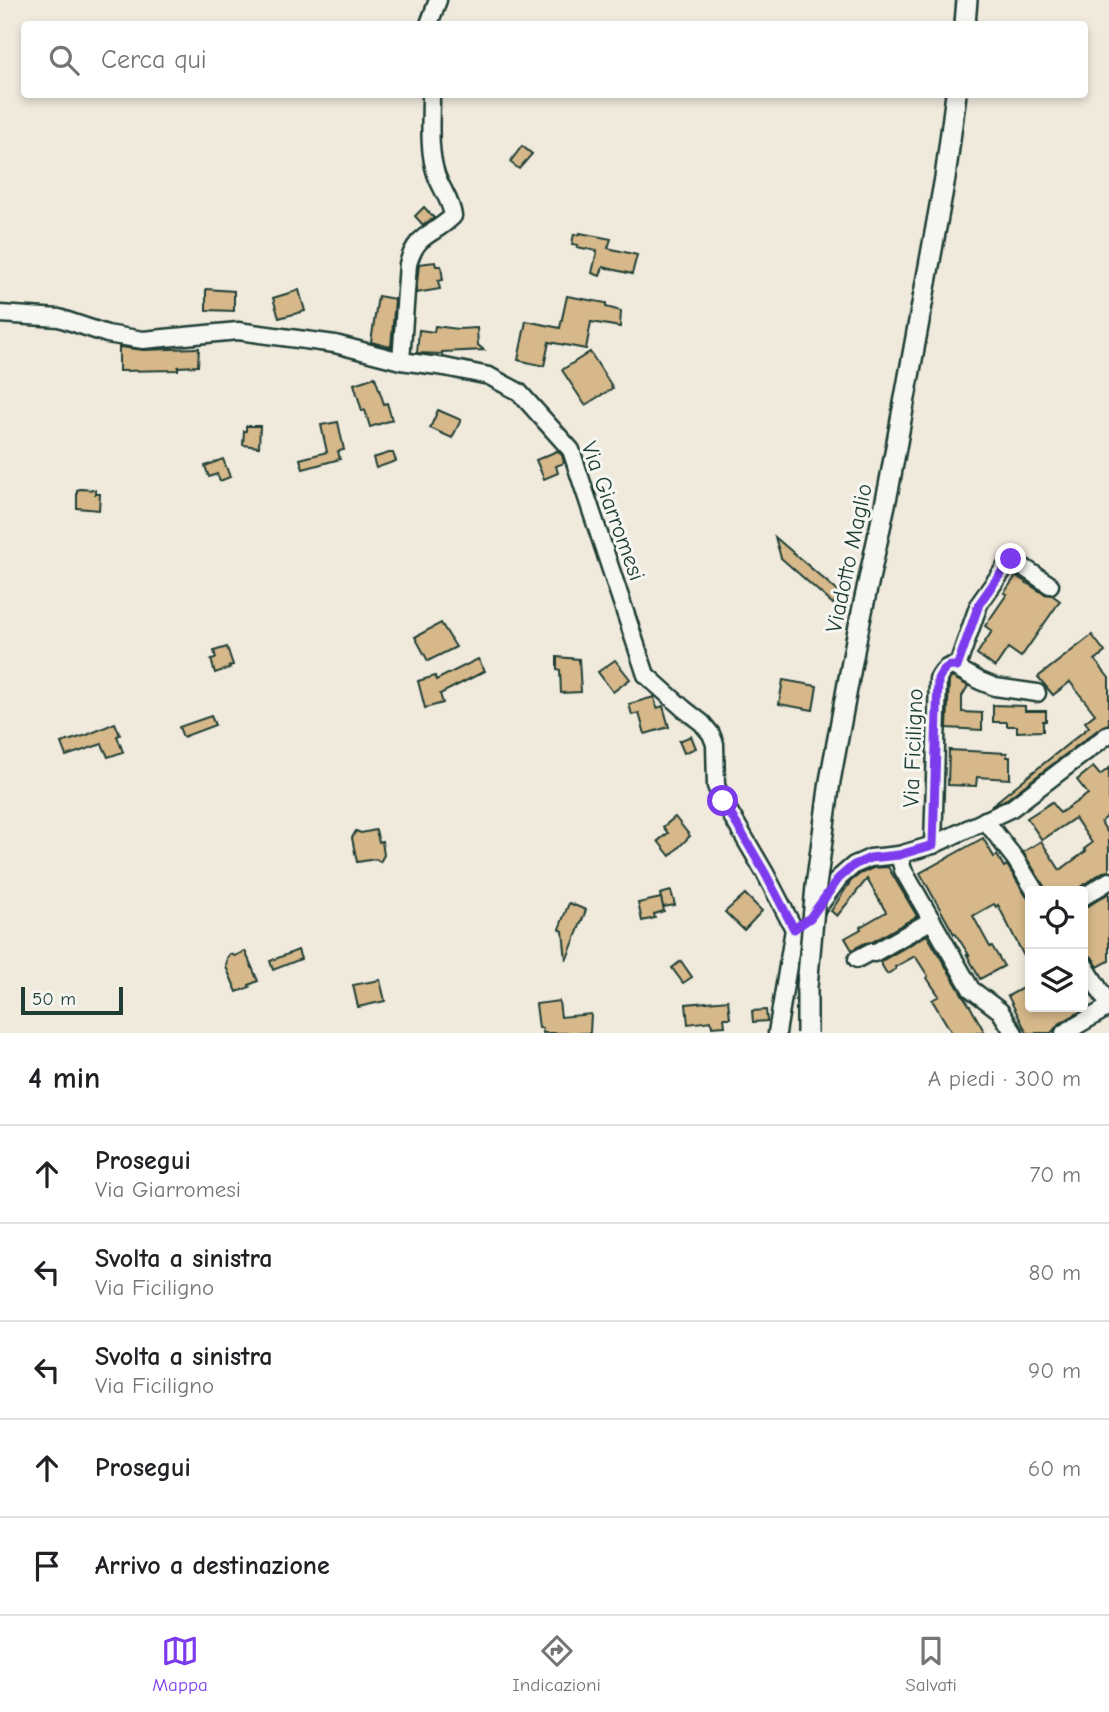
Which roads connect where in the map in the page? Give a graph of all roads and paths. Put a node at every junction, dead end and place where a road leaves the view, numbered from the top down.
1 (438, 0) edge
2 (967, 0) edge
3 (430, 21) edge
4 (965, 21) edge
5 (431, 98) edge
6 (955, 98) edge
7 (0, 314) edge
8 (401, 361) junction
9 (1050, 585) dead end
10 (957, 667) junction
11 (1037, 692) dead end
12 (1109, 734) edge
13 (985, 820) junction
14 (933, 845) junction
15 (899, 855) junction
16 (1109, 881) edge
17 (1032, 886) edge
18 (1088, 894) edge
19 (932, 920) junction
20 (794, 929) junction
21 (857, 959) dead end
22 (1088, 970) edge
23 (776, 1033) edge
24 (807, 1033) edge
25 (1014, 1033) edge
26 (1064, 1033) edge

1 - 3 street
2 - 4 main road
5 - 8 street
6 - 24 main road, Viadotto Maglio, bridge
7 - 8 street, Via Giarromesi
8 - 20 street, Via Giarromesi
9 - 10 street
10 - 11 street
10 - 14 street, Via Ficiligno
12 - 13 street
13 - 14 street
13 - 17 street
14 - 15 street
15 - 19 street
15 - 20 street
16 - 18 street
19 - 21 street
19 - 25 street
20 - 23 street
22 - 26 street

